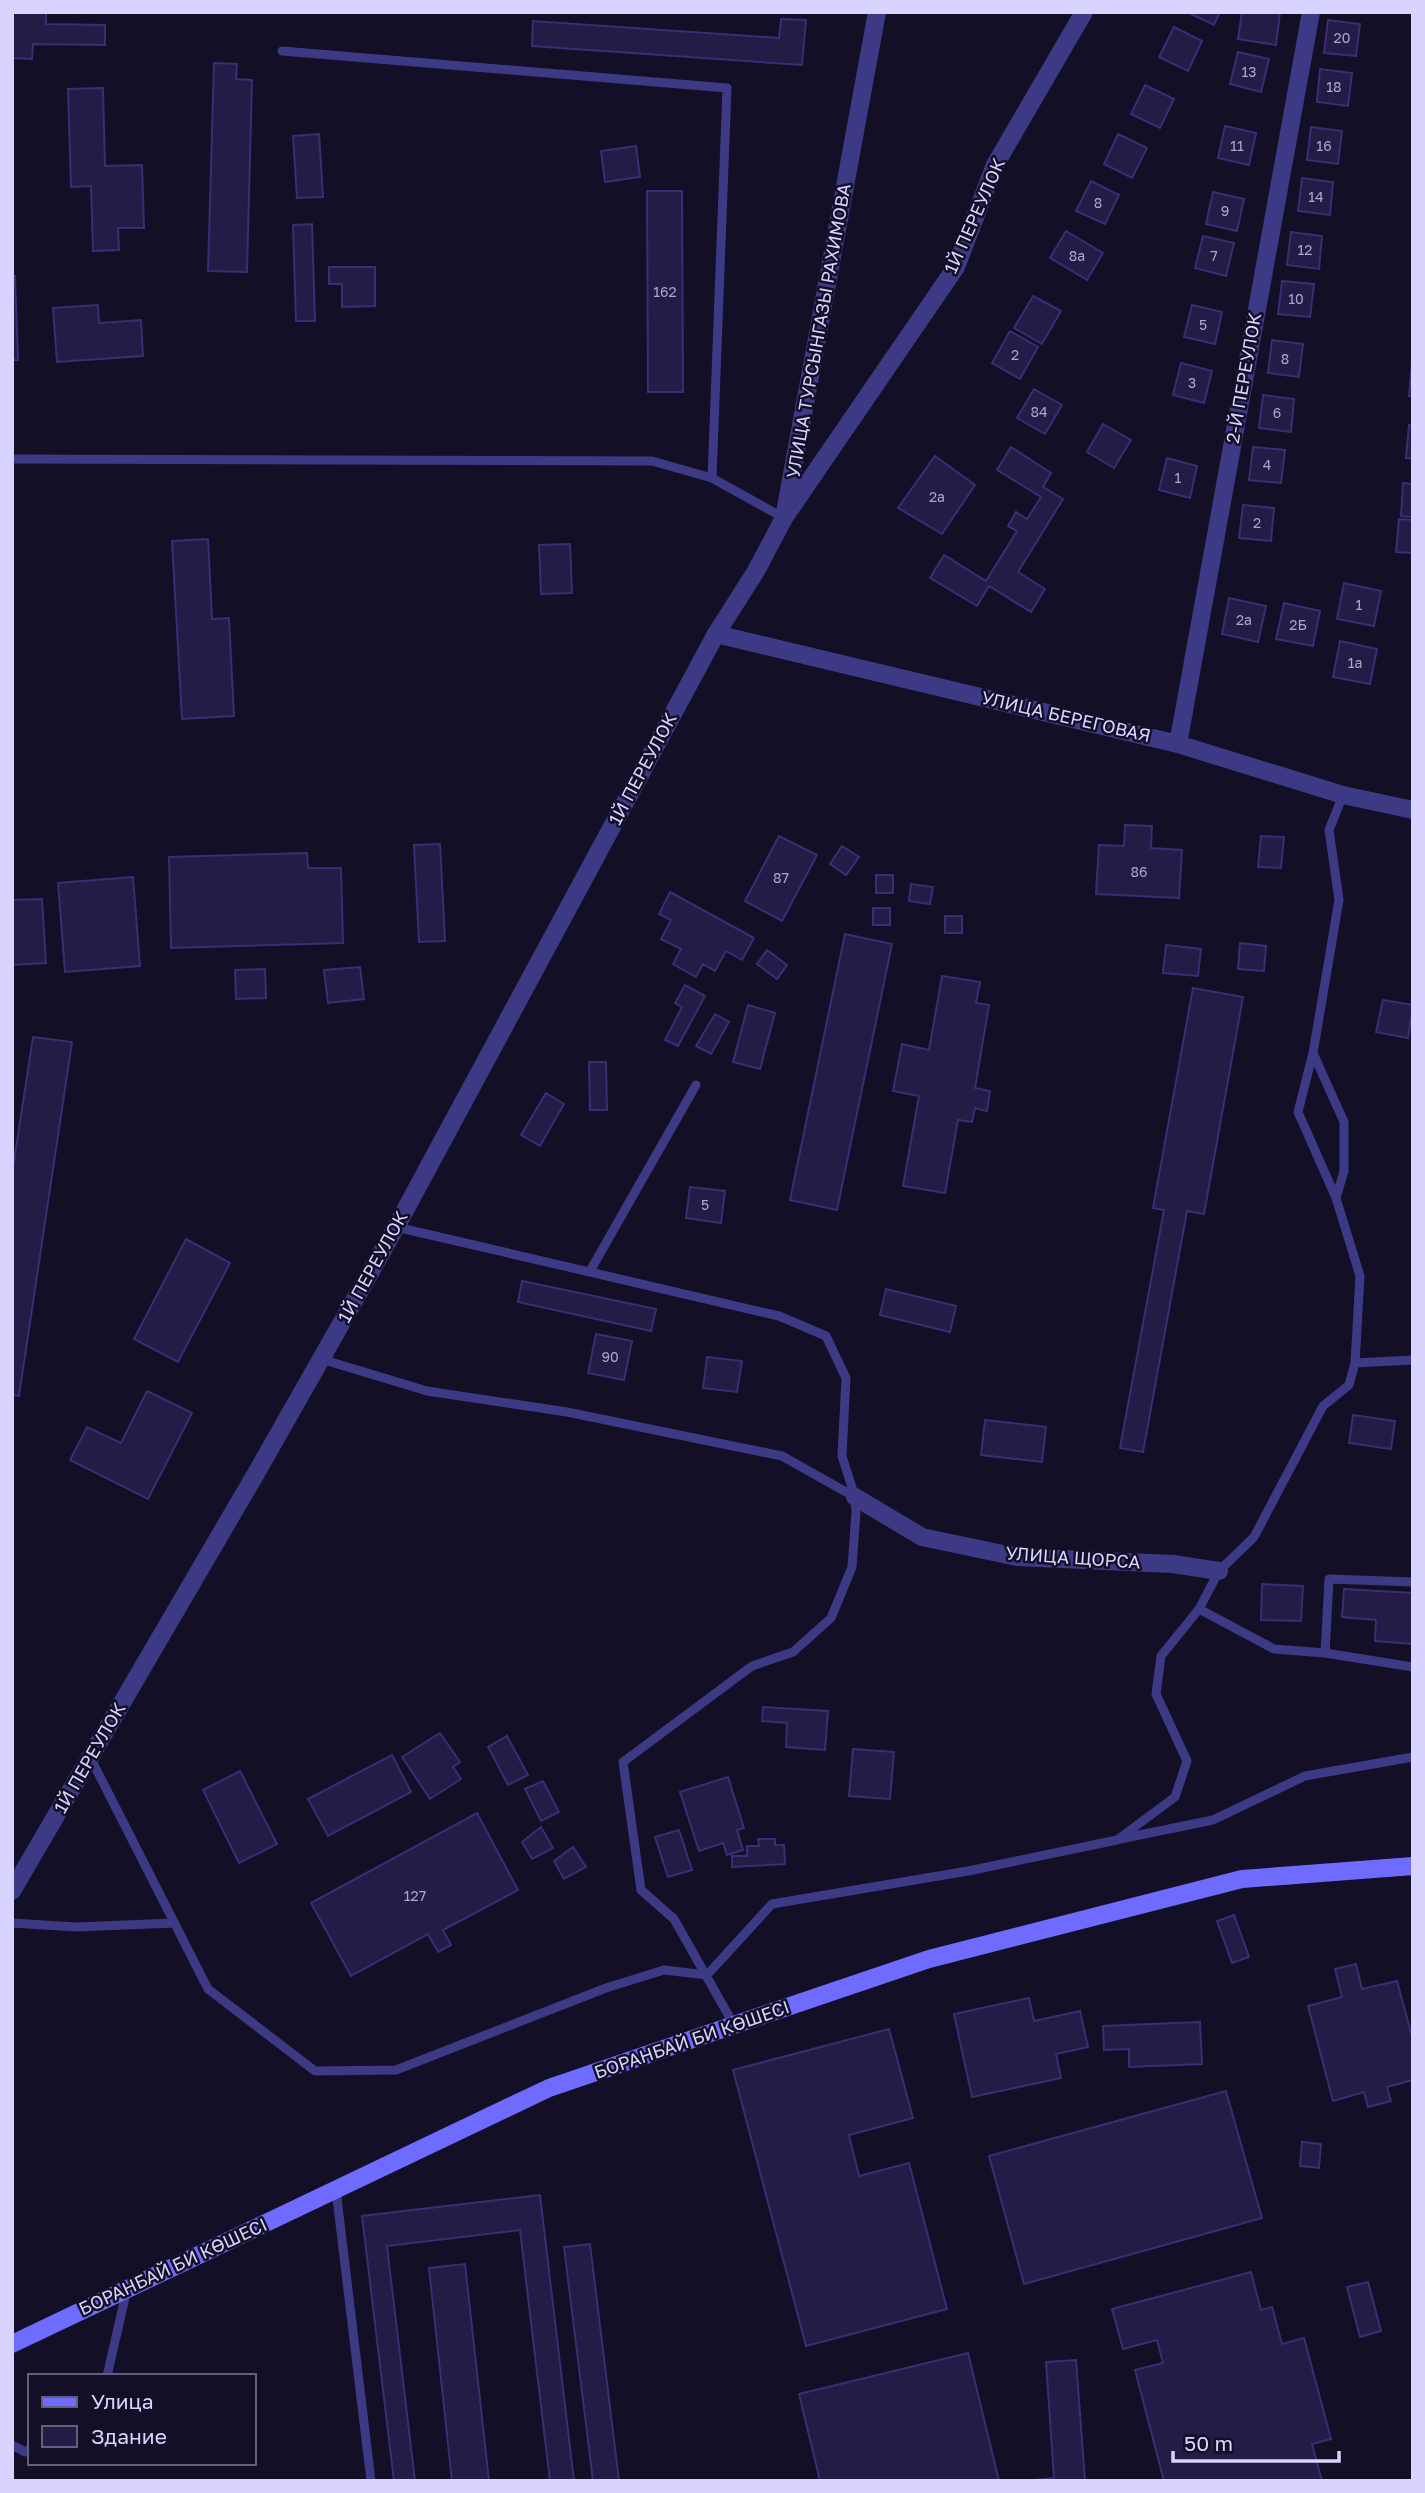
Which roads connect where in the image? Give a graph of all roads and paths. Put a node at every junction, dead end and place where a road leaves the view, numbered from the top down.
1 (877, 12) edge
2 (1084, 12) edge
3 (1311, 12) edge
4 (282, 51) dead end
5 (12, 459) edge
6 (712, 478) junction
7 (784, 518) junction
8 (716, 634) junction
9 (1178, 744) junction
10 (1343, 794) junction
11 (1413, 810) edge
12 (1313, 1053) junction
13 (696, 1085) dead end
14 (1336, 1198) junction
15 (396, 1227) junction
16 (590, 1271) junction
17 (321, 1359) junction
18 (1413, 1360) edge
19 (1355, 1363) junction
20 (855, 1497) junction
21 (1219, 1571) junction
22 (1413, 1581) edge
23 (1199, 1609) junction
24 (1325, 1653) junction
25 (1413, 1667) edge
26 (90, 1757) junction
27 (1413, 1757) edge
28 (1117, 1840) junction
29 (1413, 1866) edge
30 (12, 1891) edge
31 (12, 1923) edge
32 (174, 1923) junction
33 (707, 1975) junction
34 (734, 2025) junction
35 (336, 2190) junction
36 (127, 2289) junction
37 (12, 2344) edge
38 (107, 2374) edge
39 (12, 2445) edge
40 (28, 2450) edge
41 (371, 2481) edge

1 - 7 street, УЛИЦА ТУРСЫНГАЗЫ РАХИМОВА
2 - 7 street, 1Й ПЕРЕУЛОК
3 - 9 street, 2-Й ПЕРЕУЛОК
4 - 6 lane
5 - 6 lane
6 - 7 lane
7 - 8 street, УЛИЦА ТУРСЫНГАЗЫ РАХИМОВА
8 - 9 street, УЛИЦА БЕРЕГОВАЯ
8 - 15 street, 1Й ПЕРЕУЛОК
9 - 10 street, УЛИЦА БЕРЕГОВАЯ
10 - 11 street, УЛИЦА БЕРЕГОВАЯ
10 - 12 lane
12 - 14 lane
12 - 14 lane
13 - 16 lane
14 - 19 lane
15 - 16 lane
15 - 17 street, 1Й ПЕРЕУЛОК
16 - 20 lane
17 - 20 lane
17 - 26 street, 1Й ПЕРЕУЛОК
18 - 19 lane
19 - 21 lane
20 - 21 street, УЛИЦА ЩОРСА
20 - 33 lane
21 - 23 lane
22 - 24 lane
23 - 24 lane
23 - 28 lane
24 - 25 lane
26 - 30 street, 1Й ПЕРЕУЛОК
26 - 32 lane
27 - 28 lane
28 - 33 lane
29 - 34 main road, БОРАНБАЙ БИ КӨШЕСІ
31 - 32 lane
32 - 33 lane
33 - 34 lane
34 - 35 main road, БОРАНБАЙ БИ КӨШЕСІ
35 - 36 main road, БОРАНБАЙ БИ КӨШЕСІ
35 - 41 lane
36 - 37 main road, БОРАНБАЙ БИ КӨШЕСІ
36 - 38 lane
39 - 40 lane

